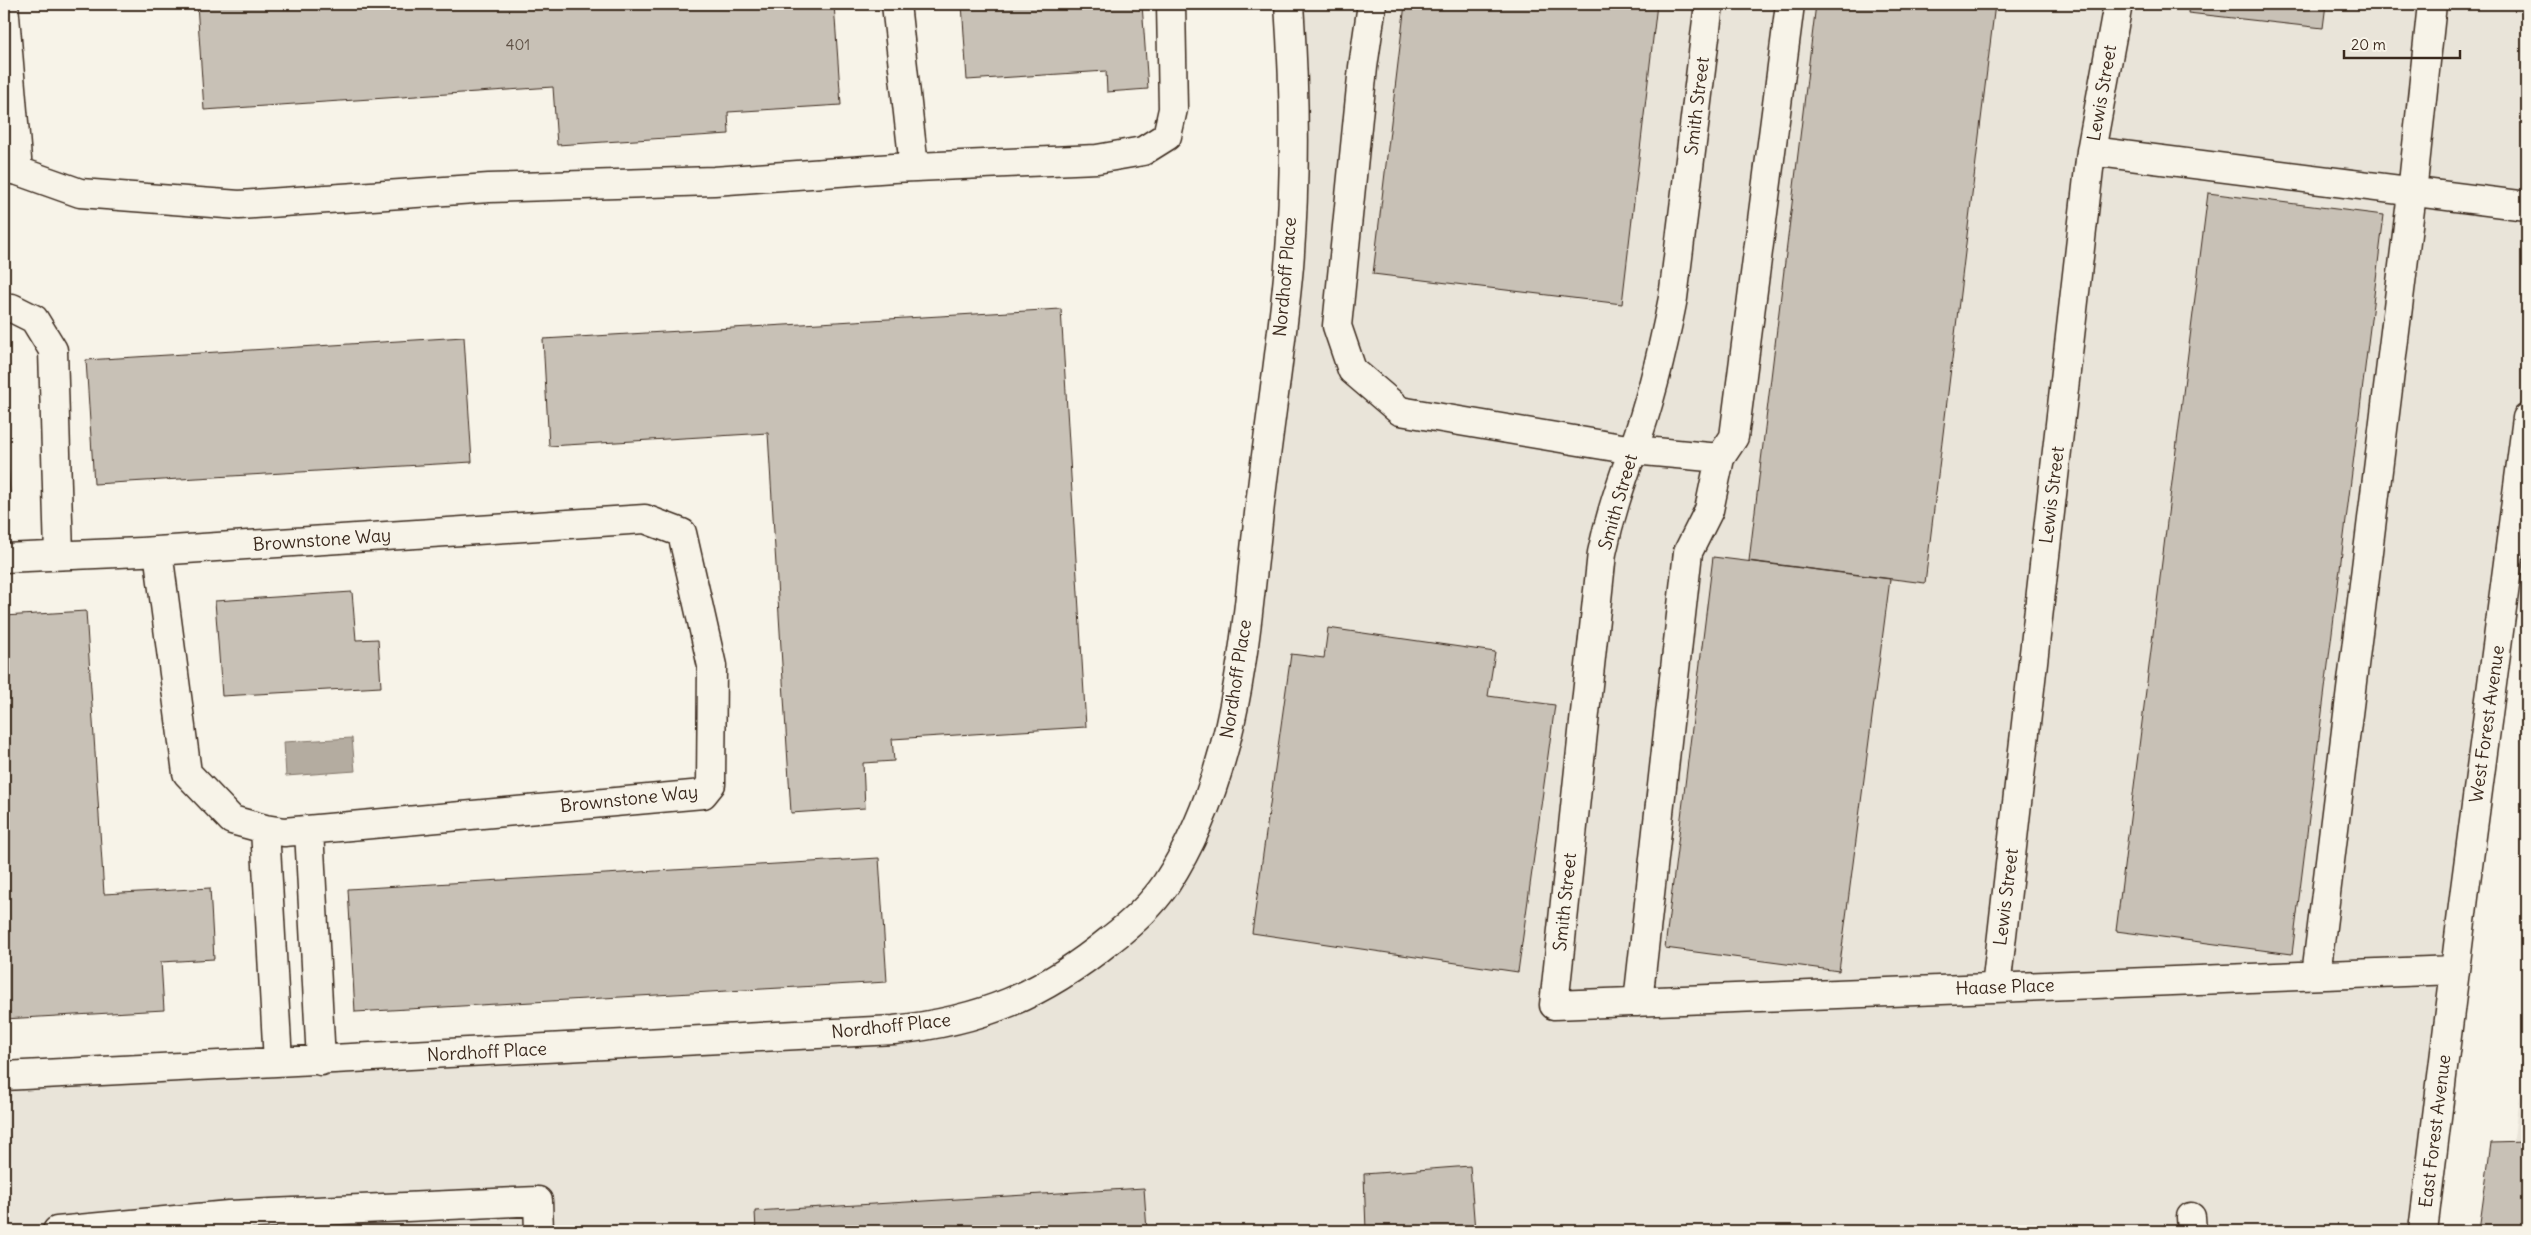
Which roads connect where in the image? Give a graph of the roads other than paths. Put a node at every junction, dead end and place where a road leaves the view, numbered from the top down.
1 (4, 4) edge
2 (896, 4) edge
3 (1171, 4) edge
4 (1289, 4) edge
5 (1372, 4) edge
6 (1709, 4) edge
7 (1790, 4) edge
8 (2118, 4) edge
9 (2432, 4) edge
10 (2091, 152) junction
11 (914, 167) junction
12 (11, 170) edge
13 (2412, 193) junction
14 (2527, 206) edge
15 (4, 308) edge
16 (2527, 418) edge
17 (1727, 447) junction
18 (1633, 450) junction
19 (158, 551) junction
20 (59, 556) junction
21 (4, 558) edge
22 (265, 830) junction
23 (309, 830) junction
24 (2455, 970) junction
25 (2316, 975) junction
26 (1996, 988) junction
27 (1638, 1002) junction
28 (1554, 1005) joint
29 (2447, 1030) joint
30 (320, 1060) junction
31 (278, 1062) junction
32 (4, 1076) edge
33 (57, 1231) edge
34 (539, 1231) edge
35 (2423, 1231) edge

1 - 12 street
2 - 11 street
3 - 11 street
4 - 30 street, Nordhoff Place
5 - 18 street
6 - 18 street, Smith Street
7 - 17 street
8 - 10 street, Lewis Street
9 - 13 street
10 - 13 street
10 - 26 street, Lewis Street
11 - 12 street
13 - 14 street
13 - 25 street
15 - 20 street
16 - 24 street, West Forest Avenue
17 - 18 street
17 - 27 street
18 - 28 street, Smith Street
19 - 20 street, Brownstone Way
19 - 22 street, Brownstone Way
19 - 23 street, Brownstone Way
20 - 21 street, Brownstone Way
22 - 23 street, Brownstone Way
22 - 31 street
23 - 30 street
24 - 25 street, Haase Place
24 - 29 street, West Forest Avenue
25 - 26 street, Haase Place
26 - 27 street, Haase Place
27 - 28 street, Haase Place
29 - 35 street, East Forest Avenue
30 - 31 street, Nordhoff Place
31 - 32 street, Nordhoff Place
33 - 34 street

